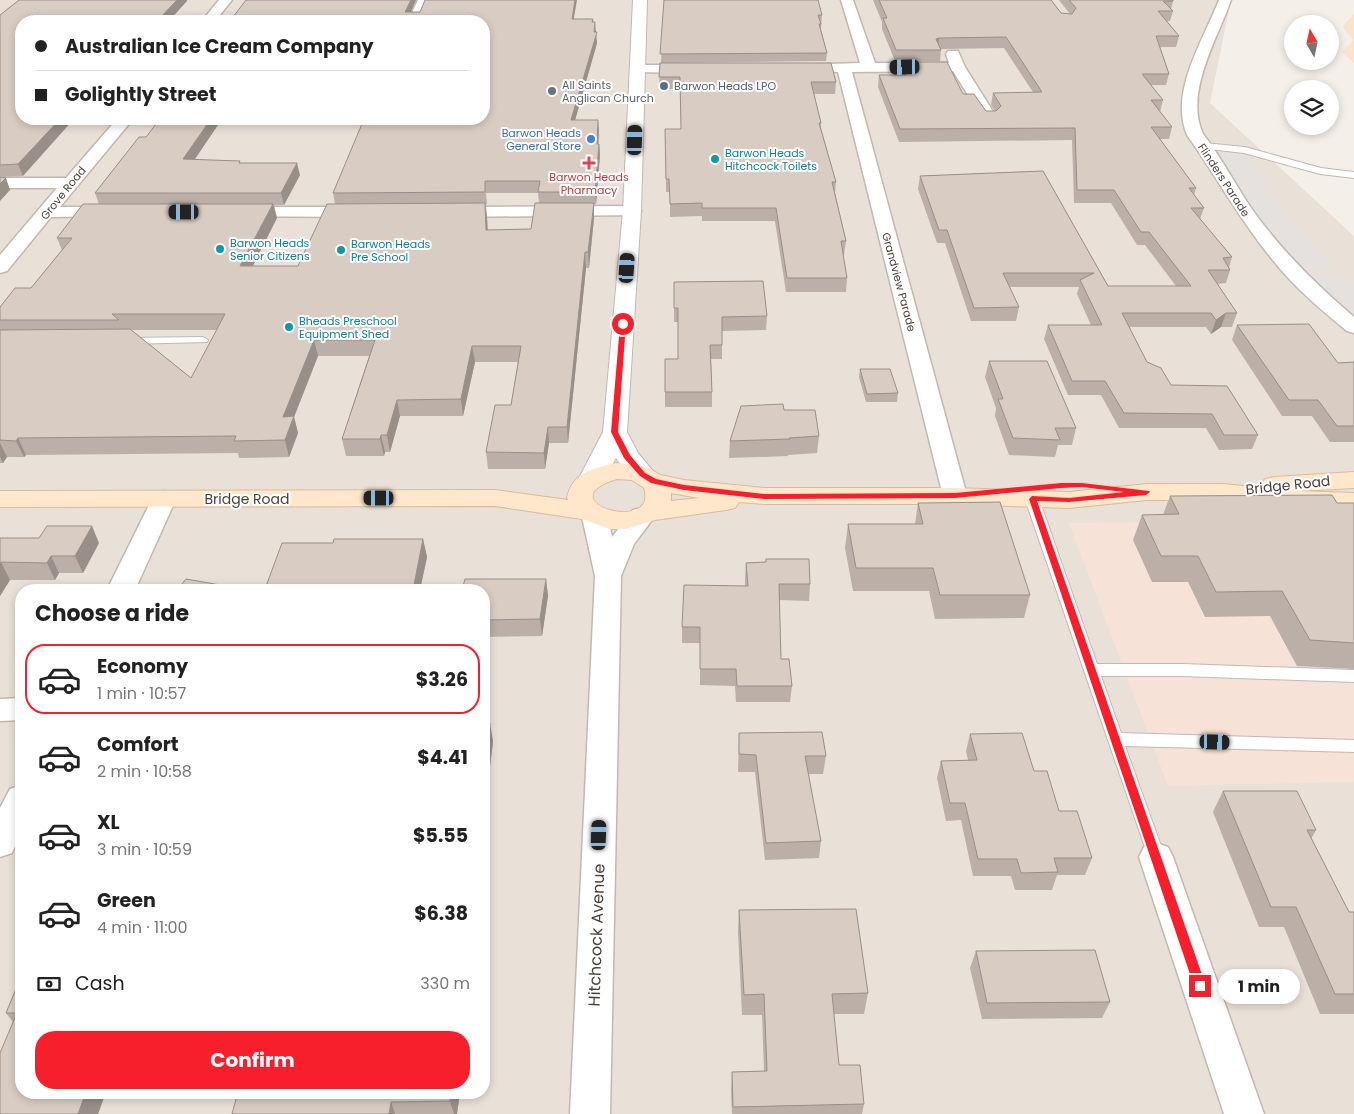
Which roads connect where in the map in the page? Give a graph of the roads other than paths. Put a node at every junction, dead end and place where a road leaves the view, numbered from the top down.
1 (226, 0) edge
2 (424, 0) edge
3 (640, 0) edge
4 (847, 0) edge
5 (1225, 0) edge
6 (213, 15) edge
7 (417, 15) edge
8 (706, 68) edge
9 (814, 68) edge
10 (844, 68) junction
11 (870, 68) junction
12 (638, 69) junction
13 (989, 118) edge
14 (120, 125) edge
15 (1204, 146) junction
16 (1354, 175) edge
17 (0, 183) edge
18 (72, 183) junction
19 (632, 211) junction
20 (48, 212) junction
21 (127, 212) edge
22 (226, 212) edge
23 (374, 212) edge
24 (434, 212) edge
25 (0, 267) edge
26 (1354, 328) edge
27 (203, 340) dead end
28 (112, 341) edge
29 (615, 432) junction
30 (648, 478) junction
31 (590, 480) junction
32 (1354, 480) edge
33 (1146, 492) junction
34 (1223, 492) junction
35 (764, 496) junction
36 (955, 496) junction
37 (495, 498) junction
38 (0, 499) edge
39 (164, 499) junction
40 (1032, 499) junction
41 (1354, 501) edge
42 (591, 514) junction
43 (645, 515) junction
44 (608, 576) junction
45 (124, 584) edge
46 (1091, 670) junction
47 (1354, 676) edge
48 (15, 709) edge
49 (0, 710) edge
50 (1115, 739) junction
51 (1354, 746) edge
52 (15, 811) edge
53 (0, 842) edge
54 (1156, 857) joint
55 (590, 1114) edge
56 (1244, 1114) edge

1 - 6 street
2 - 7 street
3 - 12 street
4 - 11 street
5 - 15 street, Flinders Parade
8 - 12 street
9 - 10 street
10 - 11 street
10 - 36 street, Grandview Parade
11 - 13 street
12 - 19 street
14 - 18 street, Grove Road
15 - 16 lane
15 - 26 street, Flinders Parade
17 - 18 street
18 - 20 street, Grove Road
19 - 24 street
19 - 29 street
20 - 21 street
20 - 25 street, Grove Road
22 - 23 street
27 - 28 lane
29 - 30 street
29 - 31 street
30 - 31 main road
30 - 35 main road, Bridge Road
30 - 43 main road
31 - 37 main road, Bridge Road
31 - 42 main road
32 - 34 main road, Bridge Road
33 - 34 main road, Bridge Road
33 - 36 main road, Bridge Road
33 - 40 main road, Bridge Road
34 - 41 main road, Bridge Road
35 - 36 main road, Bridge Road
35 - 43 main road, Bridge Road
36 - 40 main road, Bridge Road
37 - 39 main road, Bridge Road
37 - 42 main road, Bridge Road
38 - 39 main road, Bridge Road
39 - 45 street
40 - 46 lane
42 - 43 main road
42 - 44 street, Hitchcock Avenue
43 - 44 street, Hitchcock Avenue
44 - 55 street, Hitchcock Avenue
46 - 47 lane
46 - 50 lane
48 - 49 street
50 - 51 lane
50 - 54 lane
52 - 53 street
54 - 56 street

